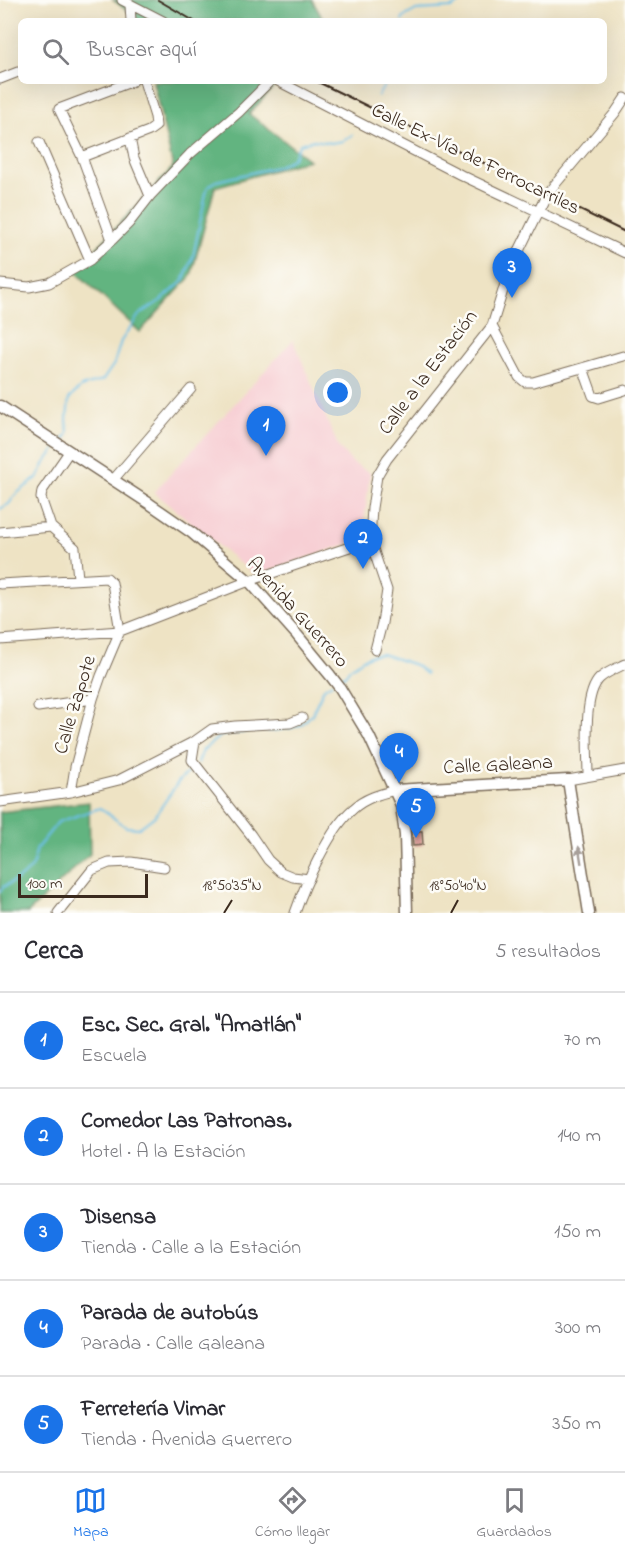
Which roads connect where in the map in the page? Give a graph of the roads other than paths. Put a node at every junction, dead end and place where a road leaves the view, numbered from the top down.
1 (126, 2) edge
2 (130, 18) edge
3 (157, 18) edge
4 (18, 72) dead end
5 (0, 79) edge
6 (125, 84) edge
7 (145, 84) edge
8 (267, 84) edge
9 (284, 84) edge
10 (625, 98) edge
11 (130, 138) junction
12 (39, 142) dead end
13 (82, 157) junction
14 (150, 196) junction
15 (538, 211) junction
16 (112, 240) junction
17 (625, 254) edge
18 (90, 260) junction
19 (0, 284) edge
20 (492, 326) junction
21 (623, 356) dead end
22 (583, 368) junction
23 (192, 389) dead end
24 (625, 390) edge
25 (0, 406) edge
26 (67, 450) junction
27 (113, 480) junction
28 (51, 526) junction
29 (0, 532) edge
30 (370, 540) junction
31 (78, 578) junction
32 (249, 580) junction
33 (0, 584) edge
34 (120, 631) junction
35 (0, 640) edge
36 (375, 650) dead end
37 (625, 664) edge
38 (93, 699) junction
39 (38, 707) dead end
40 (302, 718) dead end
41 (195, 741) junction
42 (625, 770) edge
43 (588, 776) junction
44 (568, 780) junction
45 (395, 790) junction
46 (71, 792) junction
47 (0, 802) edge
48 (164, 867) dead end
49 (309, 879) junction
50 (58, 913) edge
51 (295, 913) edge
52 (407, 913) edge
53 (589, 913) edge

1 - 2 street
1 - 3 street
4 - 5 street
6 - 13 street
7 - 11 street
8 - 14 street
9 - 15 street, Calle Ex-Vía de Ferrocarriles
10 - 15 street, Calle a la Estación
11 - 13 street
11 - 14 street
12 - 18 street
13 - 16 street
14 - 16 street
15 - 17 street, Calle Ex-Vía de Ferrocarriles
15 - 20 street, Calle a la Estación
16 - 18 street
18 - 19 street
20 - 22 street
20 - 30 street, Calle a la Estación
21 - 22 street
22 - 24 street
23 - 27 street
25 - 26 main road, Avenida Guerrero
26 - 27 main road, Avenida Guerrero
26 - 28 street
27 - 32 main road, Avenida Guerrero
28 - 29 street
28 - 31 street
30 - 32 street
30 - 36 street
31 - 33 street
31 - 34 street
32 - 34 street
32 - 45 main road, Avenida Guerrero
34 - 35 street
34 - 38 street, Calle Zapote
37 - 43 street
38 - 39 street
38 - 46 street, Calle Zapote
40 - 41 street
41 - 46 street
41 - 49 street
42 - 43 street, Calle Galeana
43 - 44 street, Calle Galeana
44 - 45 main road, Calle Galeana
53 -> 44 main road
45 - 49 street, Calle Galeana
45 - 52 main road, Avenida Guerrero
46 - 47 street
48 - 50 street
49 - 51 street, Calle Galeana

